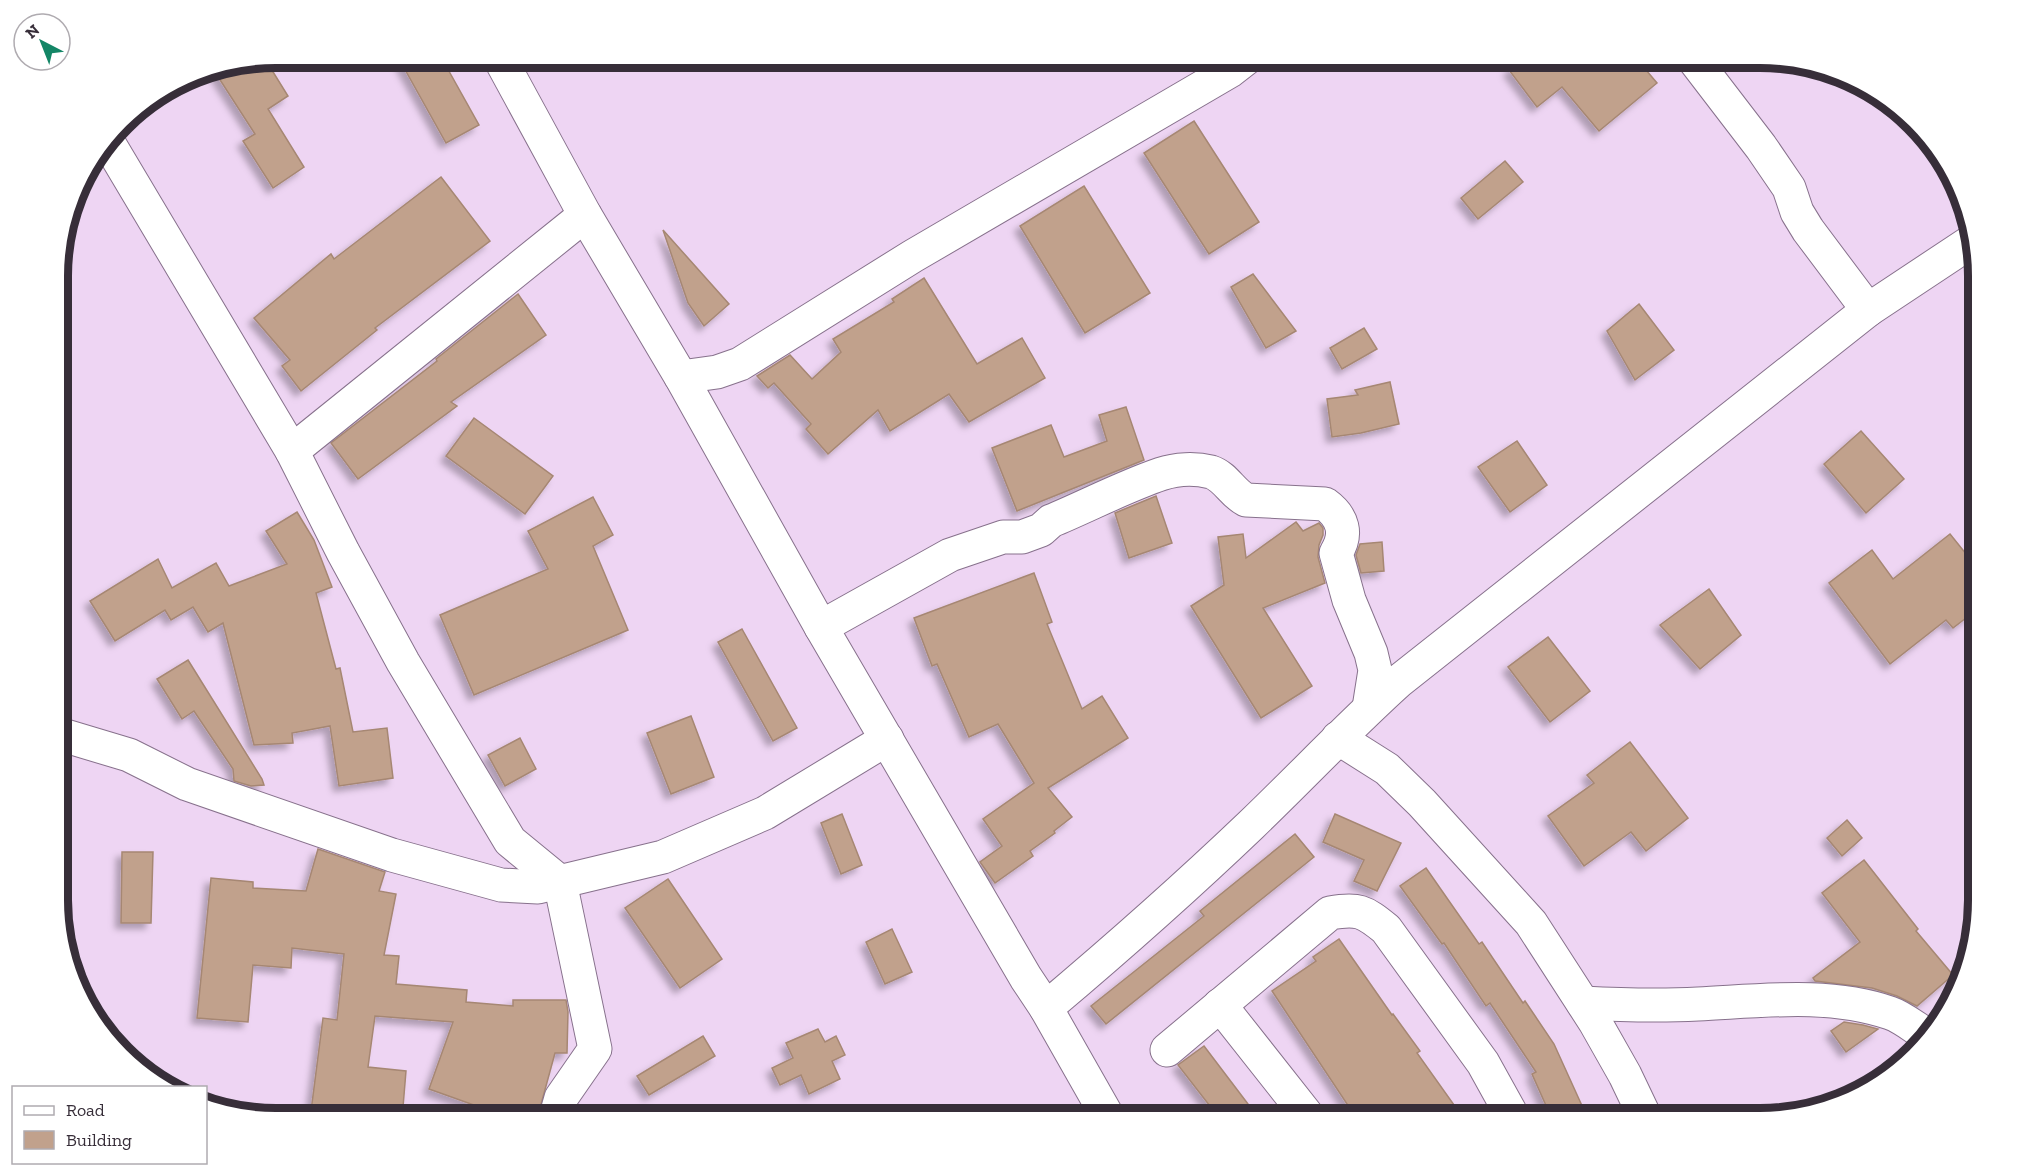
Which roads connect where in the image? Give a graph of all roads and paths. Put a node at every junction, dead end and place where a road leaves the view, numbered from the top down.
1 (505, 68) edge
2 (1234, 68) edge
3 (1700, 68) edge
4 (112, 148) edge
5 (585, 215) junction
6 (1966, 245) edge
7 (1868, 310) junction
8 (681, 377) junction
9 (292, 451) junction
10 (821, 627) junction
11 (1369, 708) junction
12 (68, 737) edge
13 (1338, 738) junction
14 (887, 740) junction
15 (510, 842) junction
16 (560, 882) junction
17 (501, 885) junction
18 (1583, 1003) junction
19 (1220, 1005) junction
20 (1046, 1008) junction
21 (1921, 1032) edge
22 (1167, 1050) dead end
23 (558, 1108) edge
24 (1103, 1108) edge
25 (1301, 1108) edge
26 (1508, 1108) edge
27 (1641, 1108) edge

1 - 5 street
2 - 8 street
3 - 7 street
4 - 9 street
5 - 8 street
5 - 9 street
6 - 7 street
7 - 11 street
8 - 10 street
9 - 15 street
10 - 11 street
10 - 14 street
11 - 13 street
12 - 17 street
13 - 18 street
13 - 20 street
14 - 16 street
14 - 20 street
15 - 16 street
15 - 17 street
16 - 17 street
16 - 23 street
18 - 21 street
18 - 27 street
19 - 22 street
19 - 25 street
19 - 26 street
20 - 24 street

